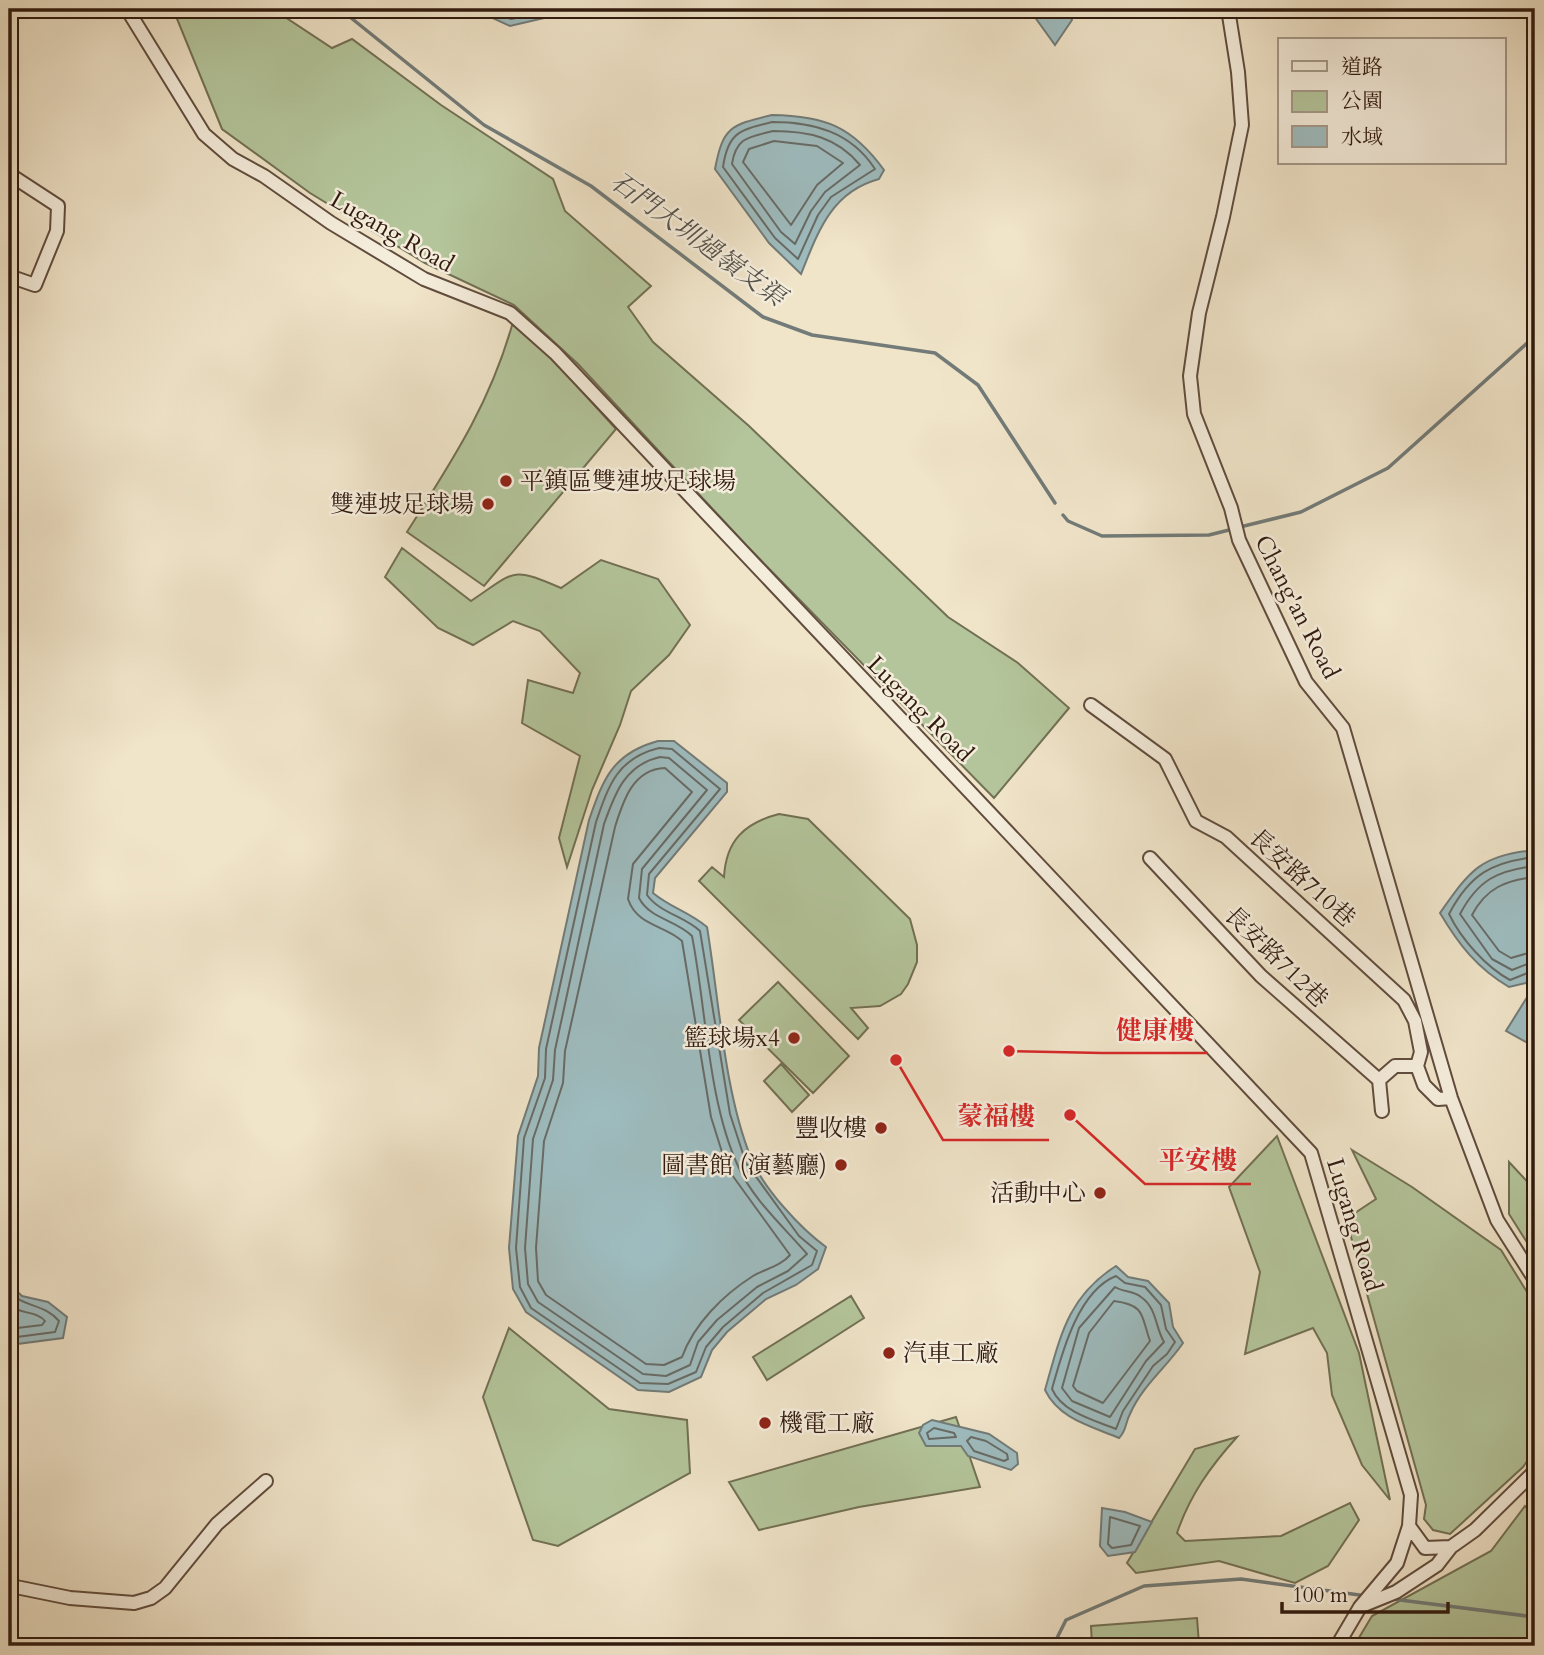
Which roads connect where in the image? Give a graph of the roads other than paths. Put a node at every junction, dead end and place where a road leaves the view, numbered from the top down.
1 (127, 9) edge
2 (1228, 9) edge
3 (9, 174) edge
4 (9, 276) edge
5 (1091, 705) dead end
6 (1150, 859) dead end
7 (1417, 1066) junction
8 (1379, 1080) junction
9 (1451, 1098) junction
10 (1382, 1111) dead end
11 (1535, 1280) edge
12 (1533, 1478) edge
13 (267, 1481) dead end
14 (1409, 1526) junction
15 (1451, 1547) junction
16 (9, 1581) edge
17 (1360, 1606) junction
18 (1337, 1646) edge

1 - 14 street, Lugang Road
2 - 9 street, Chang'an Road
3 - 4 street
5 - 7 street, 長安路710巷
6 - 8 street, 長安路712巷
7 - 8 street
7 - 9 street
8 - 10 street
9 - 11 street, Chang'an Road
12 - 15 street
13 - 16 street
14 - 15 street
14 - 17 street, Lugang Road
15 - 17 street
17 - 18 street, Lugang Road

